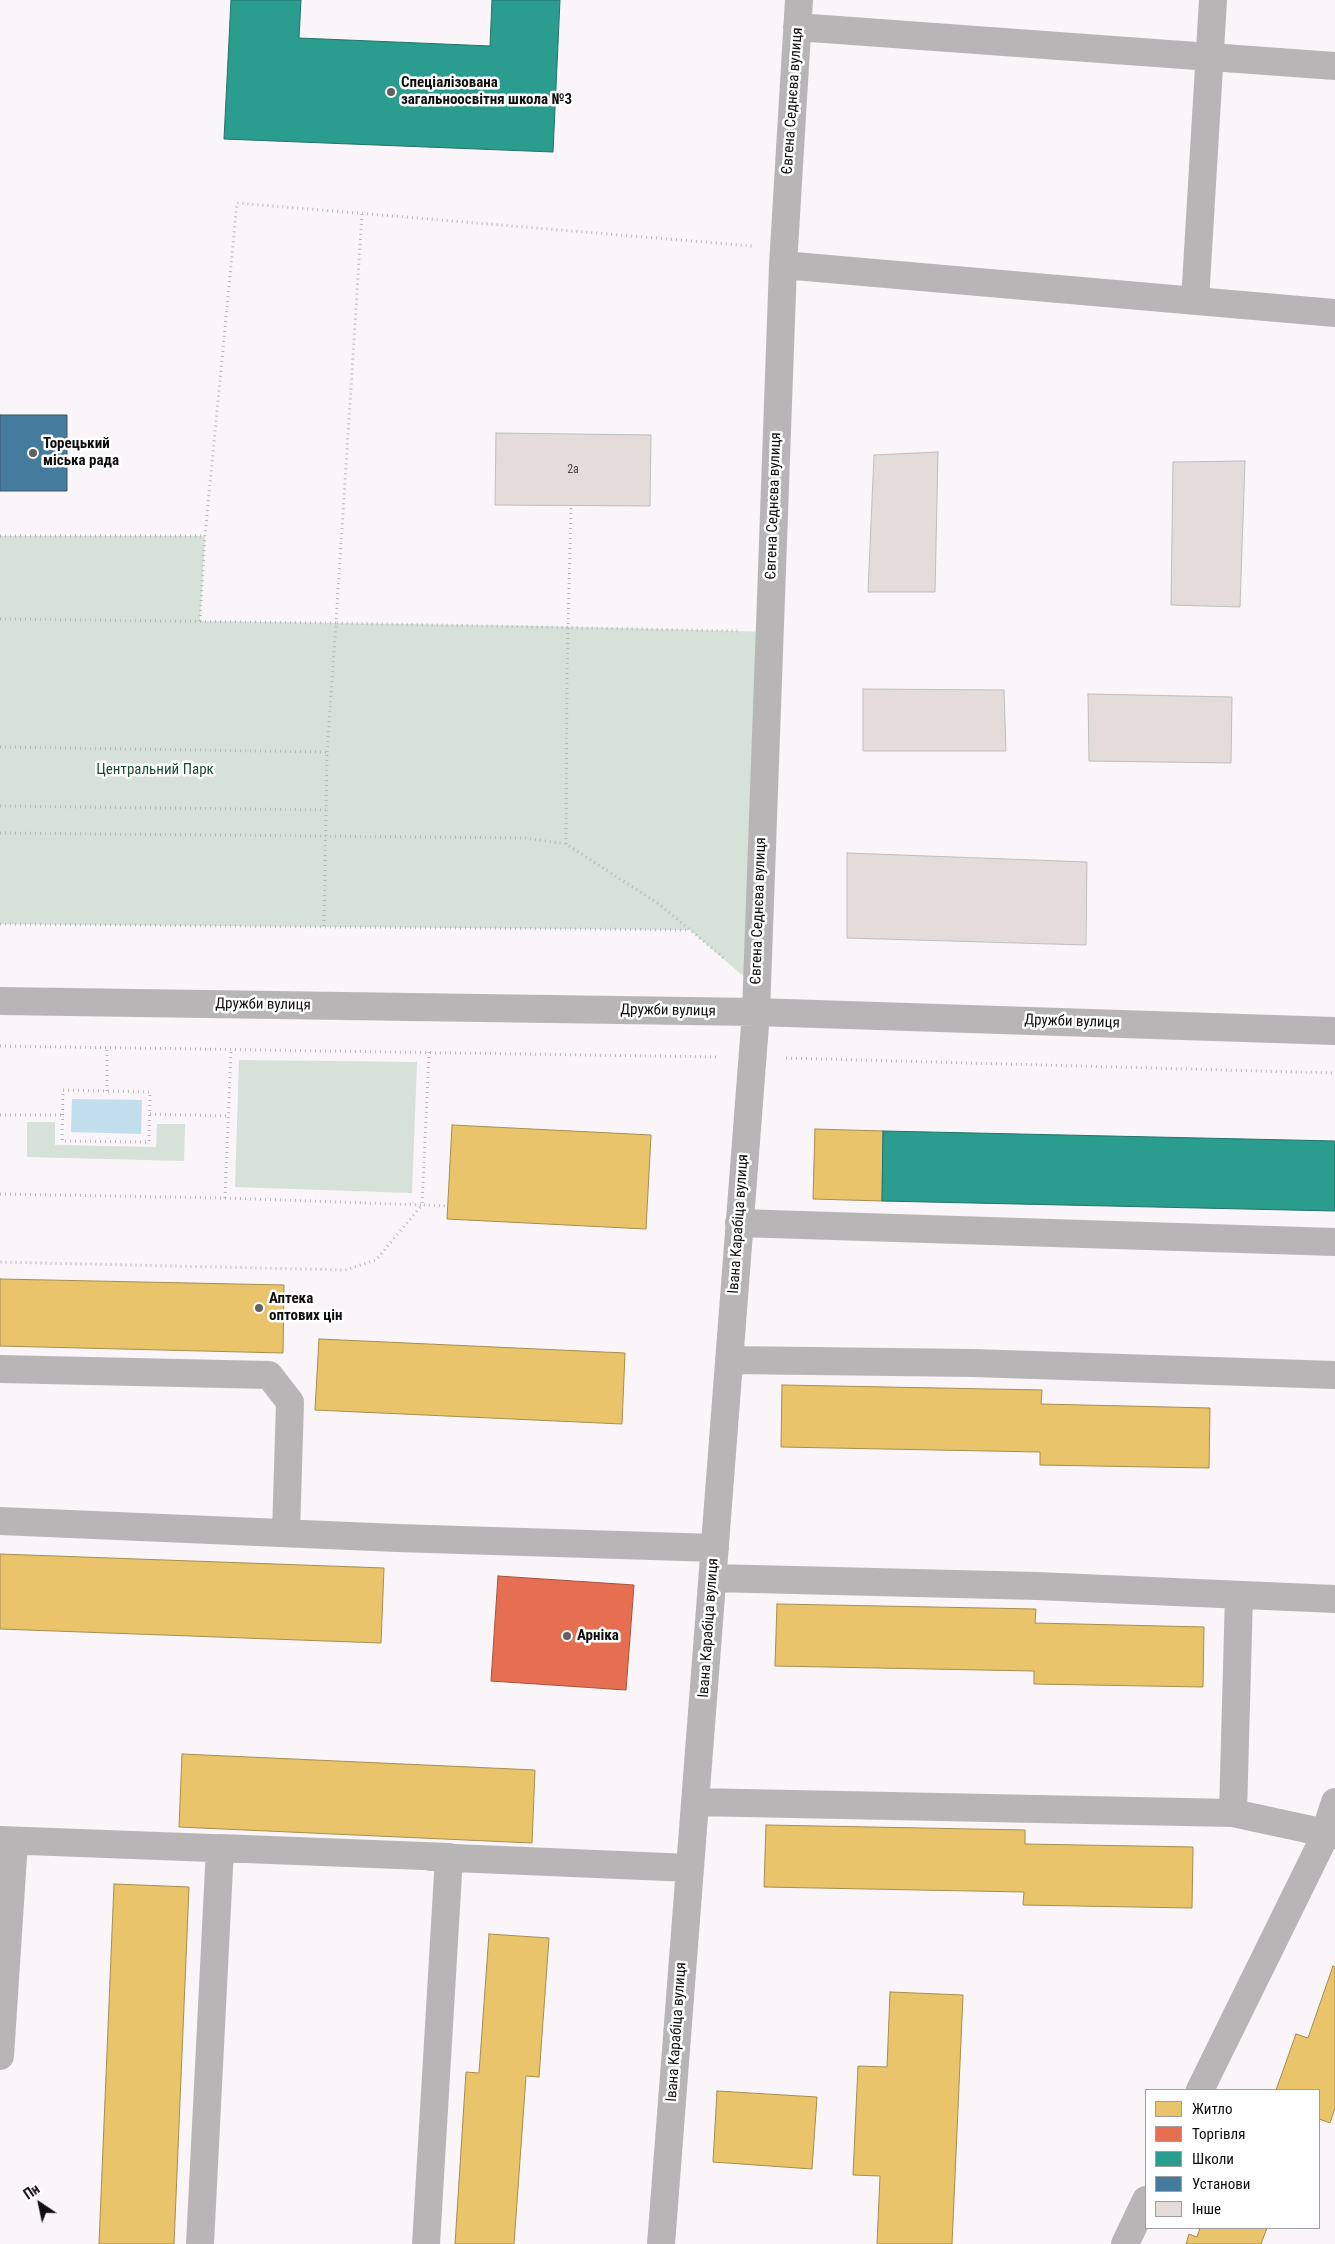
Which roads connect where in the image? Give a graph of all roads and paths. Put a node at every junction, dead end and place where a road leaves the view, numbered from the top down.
1 (799, 0) edge
2 (1213, 0) edge
3 (797, 27) junction
4 (1209, 57) junction
5 (1335, 66) edge
6 (362, 214) junction
7 (783, 257) junction
8 (1195, 301) junction
9 (1335, 313) edge
10 (571, 506) dead end
11 (0, 536) edge
12 (205, 536) junction
13 (0, 619) edge
14 (200, 621) junction
15 (336, 623) junction
16 (568, 626) junction
17 (769, 632) junction
18 (0, 747) edge
19 (328, 752) junction
20 (0, 806) edge
21 (326, 810) junction
22 (0, 833) edge
23 (566, 844) junction
24 (0, 924) edge
25 (324, 926) junction
26 (690, 930) junction
27 (756, 1000) junction
28 (0, 1001) edge
29 (1335, 1031) edge
30 (0, 1046) edge
31 (107, 1047) junction
32 (231, 1050) junction
33 (429, 1052) junction
34 (752, 1058) junction
35 (1335, 1073) edge
36 (107, 1091) junction
37 (150, 1114) junction
38 (0, 1115) edge
39 (63, 1115) junction
40 (228, 1116) junction
41 (0, 1194) edge
42 (225, 1198) junction
43 (422, 1205) junction
44 (448, 1206) dead end
45 (740, 1223) junction
46 (1335, 1242) edge
47 (0, 1262) edge
48 (729, 1360) junction
49 (0, 1369) edge
50 (1335, 1375) edge
51 (0, 1521) edge
52 (286, 1533) junction
53 (715, 1548) junction
54 (713, 1578) junction
55 (1239, 1595) junction
56 (1335, 1598) edge
57 (695, 1802) junction
58 (1335, 1802) edge
59 (1233, 1813) junction
60 (1335, 1835) edge
61 (7, 1840) edge
62 (220, 1848) junction
63 (449, 1857) junction
64 (690, 1868) junction
65 (0, 2056) edge
66 (1200, 2089) edge
67 (1145, 2202) edge
68 (200, 2244) edge
69 (426, 2244) edge
70 (661, 2244) edge
71 (1125, 2244) edge

1 - 3 street, Євгена Седнєва вулиця
2 - 4 street
3 - 4 street
3 - 7 street, Євгена Седнєва вулиця
4 - 5 street
4 - 8 street
6 - 7 path
6 - 12 path
6 - 15 path
7 - 8 street
7 - 17 street, Євгена Седнєва вулиця
8 - 9 street
10 - 16 path
11 - 12 path
12 - 14 path
13 - 14 path
14 - 15 path
15 - 16 path
15 - 19 path
16 - 17 path
16 - 23 path
17 - 27 street, Євгена Седнєва вулиця
18 - 19 path
19 - 21 path
20 - 21 path
21 - 25 path
22 - 23 path
23 - 26 path
24 - 25 path
25 - 26 path
26 - 27 path
27 - 28 street, Дружби вулиця
27 - 29 street, Дружби вулиця
27 - 34 street, Івана Карабіца вулиця
30 - 31 path
31 - 32 path
31 - 36 path
32 - 33 path
32 - 40 path
33 - 34 path
33 - 43 path
34 - 35 path
34 - 45 street, Івана Карабіца вулиця
36 - 37 path
36 - 39 path
37 - 39 path
37 - 40 path
38 - 39 path
40 - 42 path
41 - 42 path
42 - 43 path
43 - 44 path
43 - 47 path
45 - 46 street
45 - 48 street, Івана Карабіца вулиця
48 - 50 street
48 - 53 street, Івана Карабіца вулиця
49 - 52 street
51 - 52 street
52 - 53 street
53 - 54 street, Івана Карабіца вулиця
54 - 55 street
54 - 57 street, Івана Карабіца вулиця
55 - 56 street
55 - 59 street
57 - 59 street
57 - 64 street, Івана Карабіца вулиця
58 - 66 street
59 - 60 street
61 - 62 street
61 - 65 street
62 - 63 street
62 - 68 street
63 - 64 street
63 - 69 street
64 - 70 street, Івана Карабіца вулиця
67 - 71 street

